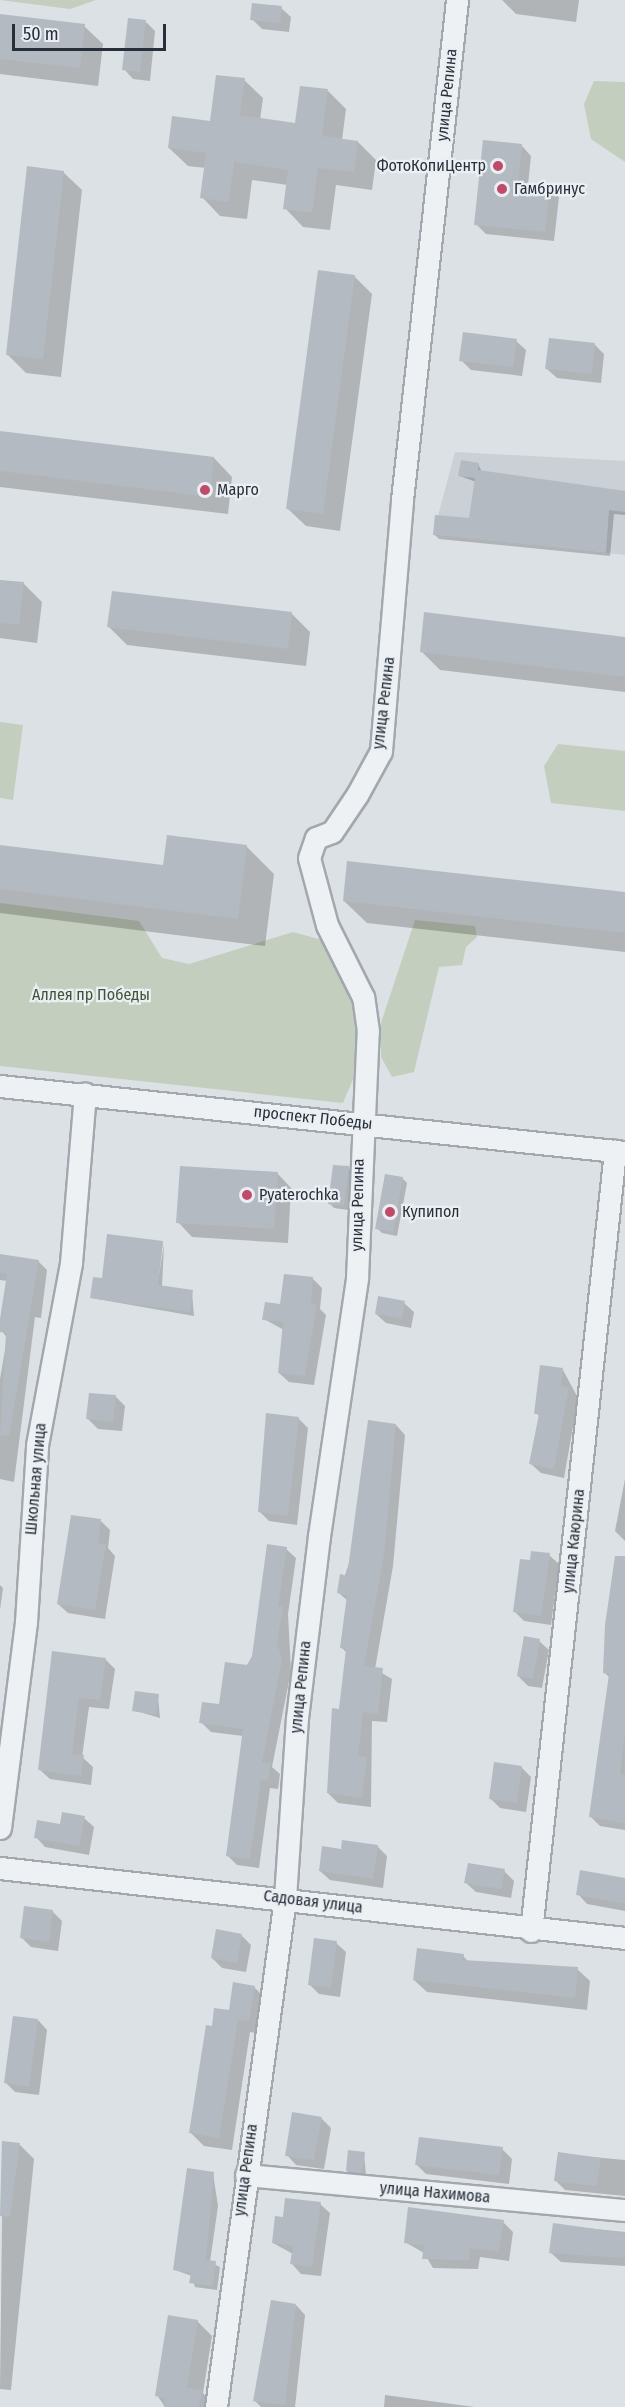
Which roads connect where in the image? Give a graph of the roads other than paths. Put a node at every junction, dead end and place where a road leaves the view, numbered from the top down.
1 (457, 0) edge
2 (0, 1086) edge
3 (85, 1094) junction
4 (360, 1122) junction
5 (620, 1151) edge
6 (0, 1828) edge
7 (0, 1868) edge
8 (285, 1898) junction
9 (531, 1931) junction
10 (625, 1938) edge
11 (246, 2175) junction
12 (625, 2211) edge
13 (216, 2407) edge

1 - 4 street, улица Репина
2 - 3 street, проспект Победы
3 - 4 street, проспект Победы
3 - 6 street, Школьная улица
4 - 5 street, проспект Победы
4 - 8 street, улица Репина
5 - 9 street, улица Каюрина
7 - 8 street, Садовая улица
8 - 9 street, Садовая улица
8 - 11 street, улица Репина
9 - 10 street, Садовая улица
11 - 12 street, улица Нахимова
11 - 13 street, улица Репина

